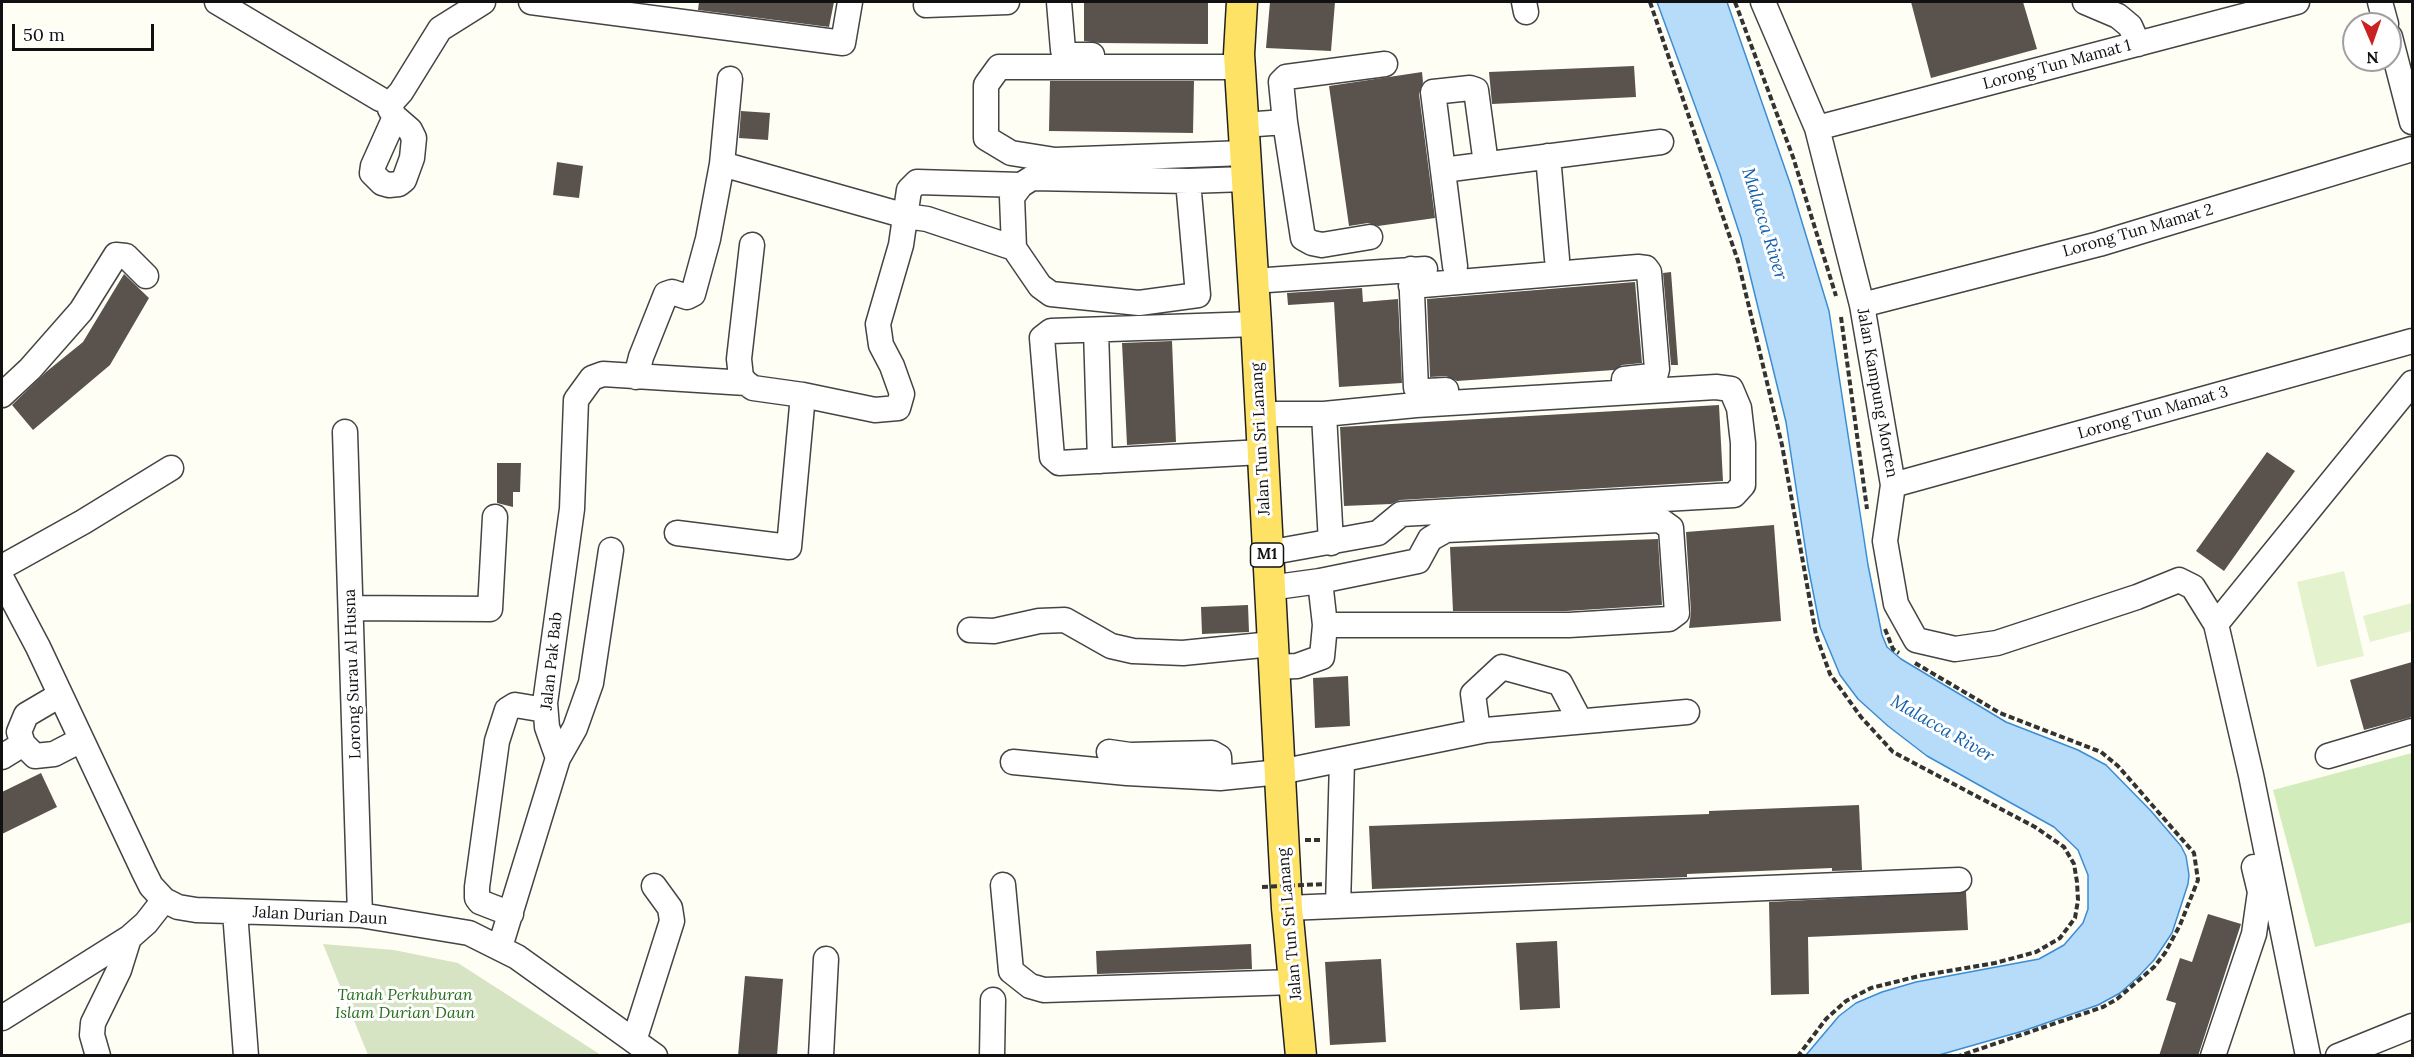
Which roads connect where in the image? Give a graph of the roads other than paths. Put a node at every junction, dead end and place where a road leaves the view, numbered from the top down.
1 (217, 2) edge
2 (483, 2) edge
3 (531, 2) edge
4 (850, 2) edge
5 (1007, 2) edge
6 (1059, 2) edge
7 (1242, 2) edge
8 (1763, 2) edge
9 (2085, 2) edge
10 (2297, 2) edge
11 (926, 5) dead end
12 (2138, 44) junction
13 (1239, 60) junction
14 (1386, 64) dead end
15 (2399, 72) edge
16 (730, 79) dead end
17 (1284, 122) junction
18 (2412, 122) edge
19 (1817, 128) junction
20 (1660, 142) dead end
21 (2412, 149) edge
22 (1244, 152) junction
23 (1548, 156) junction
24 (722, 164) junction
25 (1486, 164) junction
26 (1443, 170) junction
27 (1188, 181) junction
28 (1021, 185) junction
29 (906, 216) junction
30 (1370, 237) dead end
31 (752, 245) dead end
32 (1014, 248) junction
33 (1649, 253) dead end
34 (1557, 259) junction
35 (1455, 266) junction
36 (146, 276) dead end
37 (1411, 278) junction
38 (1253, 281) junction
39 (1850, 305) junction
40 (1256, 324) junction
41 (1096, 330) junction
42 (2412, 341) edge
43 (636, 377) junction
44 (2412, 382) edge
45 (746, 383) junction
46 (2, 395) edge
47 (803, 395) junction
48 (1260, 414) junction
49 (1324, 414) junction
50 (345, 432) dead end
51 (1262, 452) junction
52 (1100, 461) junction
53 (171, 468) dead end
54 (1893, 485) junction
55 (495, 517) dead end
56 (677, 533) dead end
57 (1331, 543) junction
58 (611, 550) dead end
59 (1267, 553) junction
60 (2, 567) edge
61 (2, 579) edge
62 (1320, 581) junction
63 (1269, 588) junction
64 (351, 608) junction
65 (2216, 624) junction
66 (1325, 626) junction
67 (970, 630) dead end
68 (1273, 655) junction
69 (60, 695) junction
70 (545, 710) junction
71 (1687, 712) dead end
72 (1580, 722) junction
73 (1478, 731) junction
74 (2412, 731) edge
75 (81, 740) junction
76 (23, 744) junction
77 (1109, 752) dead end
78 (2328, 756) dead end
79 (2, 757) edge
80 (558, 758) junction
81 (1342, 761) junction
82 (1013, 762) dead end
83 (1280, 772) junction
84 (2251, 775) junction
85 (1220, 778) junction
86 (1959, 880) dead end
87 (1003, 885) dead end
88 (654, 886) dead end
89 (164, 900) junction
90 (1338, 906) junction
91 (1287, 908) junction
92 (235, 912) junction
93 (511, 914) junction
94 (360, 915) junction
95 (129, 938) junction
96 (500, 947) junction
97 (826, 959) dead end
98 (1295, 982) junction
99 (993, 1000) dead end
100 (2, 1017) edge
101 (2412, 1026) edge
102 (634, 1041) junction
103 (98, 1056) edge
104 (246, 1056) edge
105 (655, 1056) edge
106 (821, 1056) edge
107 (992, 1056) edge
108 (1300, 1056) edge
109 (2213, 1056) edge
110 (2308, 1056) edge
111 (2338, 1056) edge

1 - 2 street
3 - 4 street
5 - 11 street
6 - 13 street
7 - 13 main road, Jalan Tun Sri Lanang / M1
8 - 19 street, Jalan Kampung Morten
9 - 12 street
10 - 12 street, Lorong Tun Mamat 1
12 - 19 street, Lorong Tun Mamat 1
13 - 22 main road, Jalan Tun Sri Lanang / M1
13 - 22 street
14 - 17 street
15 - 18 street
16 - 24 street
17 - 22 street
17 - 30 street
19 - 39 street, Jalan Kampung Morten
20 - 23 street
21 - 39 street, Lorong Tun Mamat 2
22 - 27 street
22 - 38 main road, Jalan Tun Sri Lanang / M1
23 - 25 street
23 - 34 street
24 - 29 street
24 - 43 street
25 - 26 street
25 - 26 street
26 - 35 street
27 - 28 street
27 - 32 street
28 - 29 street
28 - 32 street
29 - 32 street
29 - 47 street
31 - 45 street
33 - 34 street
34 - 35 street
35 - 37 street
36 - 46 street
37 - 37 street
37 - 38 street
38 - 40 main road, Jalan Tun Sri Lanang / M1
39 - 54 street, Jalan Kampung Morten
40 - 41 street
40 - 48 main road, Jalan Tun Sri Lanang / M1
41 - 52 street
41 - 52 street
42 - 54 street, Lorong Tun Mamat 3
43 - 45 street
43 - 70 street, Jalan Pak Bab
44 - 65 street
45 - 47 street
47 - 56 street
48 - 49 street
48 - 51 main road, Jalan Tun Sri Lanang / M1
49 - 57 street
49 - 57 street
50 - 64 street, Lorong Surau Al Husna
51 - 52 street
51 - 59 main road, Jalan Tun Sri Lanang / M1
53 - 60 street
54 - 65 street, Jalan Kampung Morten
55 - 64 street
57 - 59 street
58 - 80 street
59 - 63 main road, Jalan Tun Sri Lanang / M1
61 - 69 street
62 - 63 street
62 - 66 street
62 - 66 street
63 - 68 main road, Jalan Tun Sri Lanang / M1
64 - 94 street, Lorong Surau Al Husna
65 - 84 street, Jalan Kampung Morten
66 - 68 street
67 - 68 street
68 - 83 main road, Jalan Tun Sri Lanang / M1
69 - 75 street
69 - 76 street
70 - 80 street, Jalan Pak Bab
70 - 93 street
71 - 72 street
72 - 73 street
72 - 73 street
73 - 81 street
74 - 78 street
75 - 76 street
75 - 89 street
76 - 79 street
77 - 85 street
80 - 93 street
81 - 83 street
81 - 90 street
82 - 85 street
83 - 85 street
83 - 91 main road, Jalan Tun Sri Lanang / M1
84 - 109 street
84 - 110 street, Jalan Kampung Morten
86 - 90 street
87 - 98 street
88 - 102 street
89 - 92 street, Jalan Durian Daun
89 - 95 street
90 - 91 street
91 - 98 main road, Jalan Tun Sri Lanang / M1
92 - 94 street, Jalan Durian Daun
92 - 104 street
93 - 96 street
94 - 96 street, Jalan Durian Daun
95 - 100 street
95 - 103 street
96 - 102 street, Jalan Durian Daun
97 - 106 street
98 - 108 main road, Jalan Tun Sri Lanang / M1
99 - 107 street
101 - 111 street
102 - 105 street, Jalan Durian Daun

